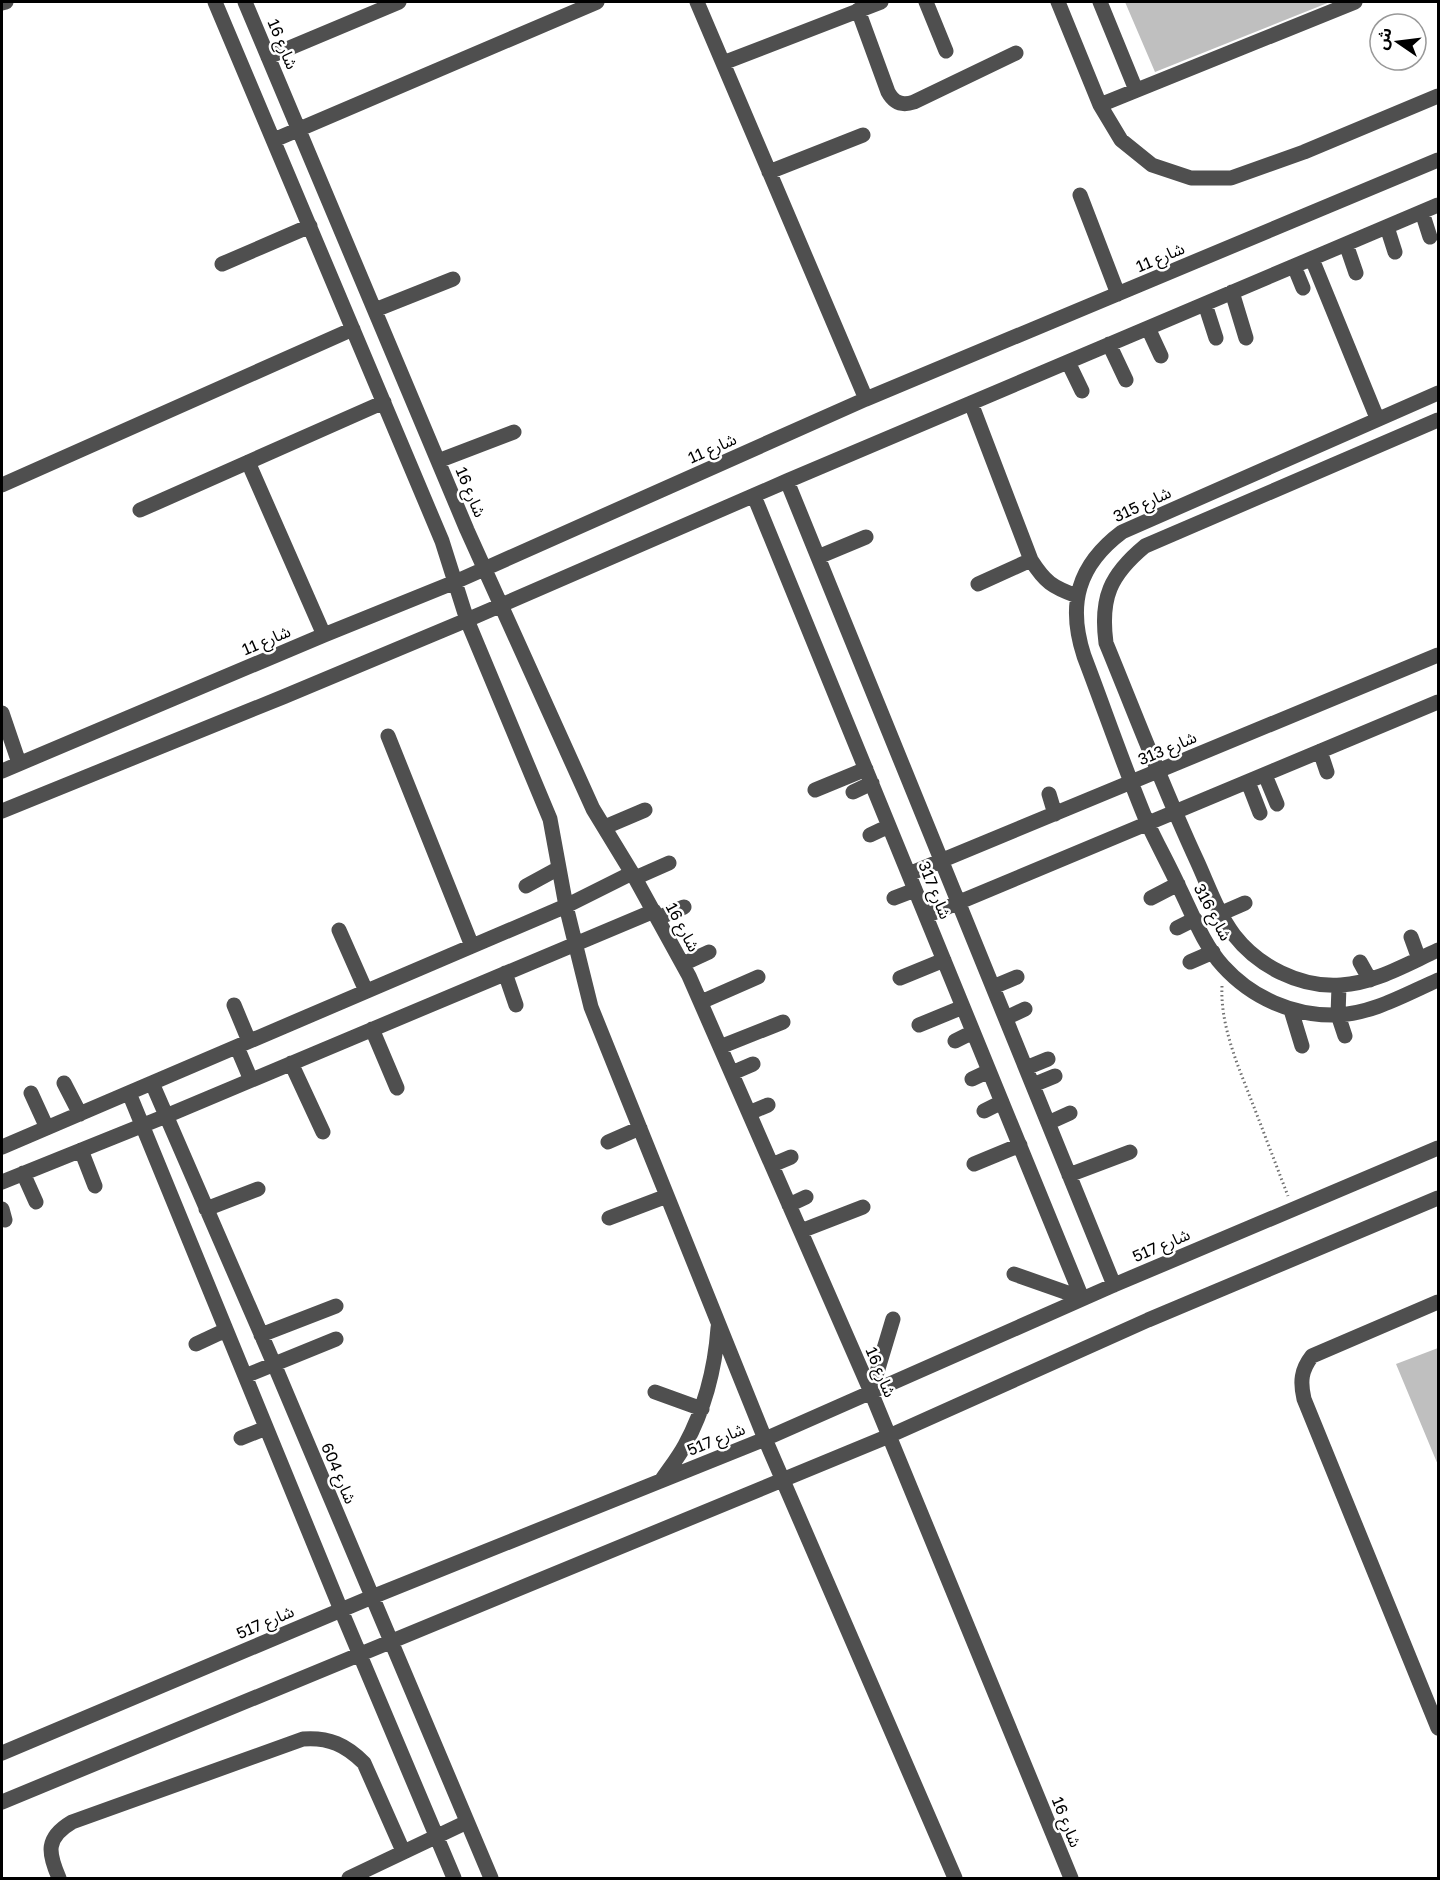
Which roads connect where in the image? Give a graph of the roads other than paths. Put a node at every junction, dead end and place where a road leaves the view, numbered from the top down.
1 (6, 2) edge
2 (215, 2) edge
3 (245, 2) edge
4 (399, 2) edge
5 (597, 2) edge
6 (697, 2) edge
7 (881, 2) edge
8 (926, 2) edge
9 (1058, 2) edge
10 (1100, 2) edge
11 (1355, 2) edge
12 (2, 3) edge
13 (858, 10) junction
14 (946, 51) dead end
15 (1016, 53) dead end
16 (268, 57) junction
17 (723, 63) junction
18 (1136, 90) junction
19 (1438, 96) edge
20 (1100, 105) junction
21 (299, 129) junction
22 (862, 135) dead end
23 (274, 140) junction
24 (1438, 160) edge
25 (769, 172) junction
26 (1080, 195) dead end
27 (1438, 205) edge
28 (1422, 213) junction
29 (310, 226) junction
30 (1387, 227) junction
31 (1430, 237) dead end
32 (1346, 244) junction
33 (1395, 252) dead end
34 (1312, 259) junction
35 (222, 264) dead end
36 (1294, 266) junction
37 (1356, 273) dead end
38 (453, 279) dead end
39 (1303, 288) dead end
40 (1232, 292) junction
41 (1118, 294) junction
42 (1205, 304) junction
43 (375, 310) junction
44 (1148, 328) junction
45 (353, 329) junction
46 (1216, 338) dead end
47 (1246, 339) dead end
48 (1109, 345) junction
49 (1161, 356) dead end
50 (1068, 362) junction
51 (1126, 380) dead end
52 (1082, 391) dead end
53 (1438, 393) edge
54 (866, 399) junction
55 (384, 402) junction
56 (970, 403) junction
57 (1377, 418) junction
58 (1438, 420) edge
59 (514, 432) dead end
60 (438, 460) junction
61 (248, 462) junction
62 (787, 481) junction
63 (2, 485) edge
64 (754, 496) junction
65 (1173, 509) junction
66 (140, 510) dead end
67 (1183, 529) junction
68 (866, 537) dead end
69 (818, 557) junction
70 (1031, 560) junction
71 (485, 568) junction
72 (455, 582) junction
73 (978, 584) dead end
74 (1077, 596) junction
75 (502, 605) junction
76 (467, 620) junction
77 (324, 635) junction
78 (1438, 655) edge
79 (1438, 702) edge
80 (2, 713) edge
81 (388, 736) dead end
82 (1320, 751) junction
83 (19, 764) junction
84 (2, 771) edge
85 (1158, 771) junction
86 (1327, 772) dead end
87 (1265, 775) junction
88 (869, 776) junction
89 (1131, 782) junction
90 (1248, 782) junction
91 (814, 790) dead end
92 (853, 792) dead end
93 (1049, 794) dead end
94 (1277, 804) dead end
95 (645, 810) dead end
96 (2, 811) edge
97 (1174, 812) junction
98 (1260, 813) dead end
99 (1055, 814) junction
100 (1148, 824) junction
101 (889, 826) junction
102 (604, 827) junction
103 (870, 835) dead end
104 (942, 861) junction
105 (669, 863) dead end
106 (560, 868) junction
107 (909, 874) junction
108 (634, 875) junction
109 (1178, 884) junction
110 (526, 886) dead end
111 (915, 890) junction
112 (894, 898) dead end
113 (1151, 898) dead end
114 (959, 903) junction
115 (1245, 903) dead end
116 (566, 906) junction
117 (684, 907) dead end
118 (1222, 913) junction
119 (656, 915) junction
120 (926, 916) junction
121 (1195, 919) junction
122 (1178, 928) dead end
123 (339, 930) dead end
124 (1411, 937) dead end
125 (575, 943) junction
126 (472, 946) junction
127 (1438, 950) edge
128 (709, 952) dead end
129 (1213, 952) junction
130 (1419, 959) junction
131 (944, 960) junction
132 (1190, 962) dead end
133 (1360, 962) dead end
134 (683, 964) junction
135 (505, 973) junction
136 (758, 977) dead end
137 (1017, 977) dead end
138 (900, 978) dead end
139 (1370, 980) junction
140 (1438, 980) edge
141 (1339, 986) junction
142 (993, 987) junction
143 (366, 991) junction
144 (701, 1002) junction
145 (234, 1005) dead end
146 (516, 1005) dead end
147 (963, 1007) junction
148 (1025, 1009) dead end
149 (1291, 1010) junction
150 (1338, 1015) junction
151 (1006, 1018) junction
152 (783, 1022) dead end
153 (919, 1025) dead end
154 (372, 1029) junction
155 (974, 1032) junction
156 (1345, 1036) dead end
157 (956, 1041) dead end
158 (243, 1044) junction
159 (1302, 1046) dead end
160 (720, 1047) junction
161 (1048, 1059) dead end
162 (291, 1063) junction
163 (753, 1064) dead end
164 (1026, 1068) junction
165 (990, 1071) junction
166 (732, 1073) junction
167 (1055, 1076) dead end
168 (972, 1079) dead end
169 (251, 1080) junction
170 (64, 1083) dead end
171 (152, 1083) junction
172 (1033, 1085) junction
173 (397, 1088) dead end
174 (31, 1093) dead end
175 (129, 1093) junction
176 (1002, 1102) junction
177 (768, 1105) dead end
178 (984, 1111) dead end
179 (749, 1113) junction
180 (1070, 1113) dead end
181 (80, 1114) junction
182 (166, 1116) junction
183 (1048, 1123) junction
184 (143, 1125) junction
185 (47, 1128) junction
186 (640, 1128) junction
187 (323, 1132) dead end
188 (608, 1142) dead end
189 (1020, 1145) junction
190 (2, 1147) edge
191 (1438, 1148) edge
192 (81, 1150) junction
193 (1130, 1152) dead end
194 (791, 1157) dead end
195 (974, 1164) dead end
196 (772, 1165) junction
197 (23, 1173) junction
198 (1069, 1174) junction
199 (2, 1182) edge
200 (95, 1186) dead end
201 (258, 1189) dead end
202 (667, 1196) junction
203 (806, 1197) dead end
204 (1438, 1198) edge
205 (36, 1202) dead end
206 (789, 1205) junction
207 (863, 1207) dead end
208 (206, 1209) junction
209 (609, 1218) dead end
210 (801, 1231) junction
211 (1014, 1274) dead end
212 (1114, 1285) junction
213 (1082, 1298) junction
214 (1438, 1302) edge
215 (336, 1306) dead end
216 (893, 1319) dead end
217 (718, 1322) junction
218 (226, 1330) junction
219 (261, 1335) junction
220 (336, 1338) dead end
221 (196, 1344) dead end
222 (274, 1364) junction
223 (245, 1376) junction
224 (655, 1392) dead end
225 (871, 1392) junction
226 (702, 1409) junction
227 (266, 1428) junction
228 (889, 1436) junction
229 (242, 1438) dead end
230 (765, 1439) junction
231 (783, 1478) junction
232 (661, 1481) junction
233 (372, 1596) junction
234 (340, 1610) junction
235 (391, 1640) junction
236 (359, 1653) junction
237 (1438, 1728) edge
238 (2, 1753) edge
239 (2, 1802) edge
240 (467, 1822) junction
241 (436, 1836) junction
242 (403, 1851) junction
243 (59, 1878) edge
244 (349, 1878) edge
245 (454, 1878) edge
246 (491, 1878) edge
247 (955, 1878) edge
248 (1071, 1878) edge

1 - 12 street
2 - 23 street
3 - 16 street, شارع 16
4 - 16 street
5 - 21 street
6 - 17 street
7 - 13 street
8 - 14 street
9 - 20 street
10 - 18 street
11 - 18 street
13 - 15 street
13 - 17 street
16 - 21 street, شارع 16
17 - 25 street
18 - 20 street
19 - 20 street
21 - 23 street
21 - 43 street, شارع 16
22 - 25 street
23 - 29 street
24 - 41 street, شارع 11
25 - 54 street
26 - 41 street
27 - 28 street
28 - 30 street
28 - 31 street
29 - 35 street
29 - 45 street
30 - 32 street
30 - 33 street
32 - 34 street
32 - 37 street
34 - 36 street
34 - 57 street
36 - 39 street
36 - 40 street
38 - 43 street
40 - 42 street
40 - 47 street
41 - 54 street, شارع 11
42 - 44 street
42 - 46 street
43 - 60 street, شارع 16
44 - 48 street
44 - 49 street
45 - 55 street
45 - 63 street
48 - 50 street
48 - 51 street
50 - 52 street
50 - 56 street
53 - 57 street, شارع 315
54 - 71 street, شارع 11
55 - 61 street
55 - 72 street
56 - 62 street
56 - 70 street
57 - 65 street, شارع 315
58 - 67 street
59 - 60 street
60 - 71 street, شارع 16
61 - 66 street
61 - 77 street
62 - 64 street
62 - 69 street, شارع 317
64 - 75 street
64 - 88 street, شارع 317
65 - 67 street
65 - 74 street, شارع 315
67 - 85 street
68 - 69 street
69 - 104 street, شارع 317
70 - 73 street
70 - 74 street
71 - 72 street, شارع 11
71 - 75 street, شارع 16
72 - 76 street
72 - 77 street, شارع 11
74 - 89 street, شارع 315
75 - 76 street
75 - 102 street, شارع 16
76 - 96 street
76 - 106 street
77 - 83 street, شارع 11
78 - 85 street, شارع 313
79 - 82 street
80 - 83 street
81 - 126 street
82 - 86 street
82 - 87 street
83 - 84 street, شارع 11
85 - 89 street, شارع 313
85 - 97 street
87 - 90 street
87 - 94 street
88 - 91 street
88 - 92 street
88 - 101 street, شارع 317
89 - 99 street, شارع 313
89 - 100 street, شارع 315
90 - 97 street
90 - 98 street
93 - 99 street
95 - 102 street
97 - 100 street
97 - 118 street, شارع 316
99 - 104 street, شارع 313
100 - 109 street, شارع 316
100 - 114 street
101 - 103 street
101 - 107 street, شارع 317
102 - 108 street, شارع 16
104 - 107 street, شارع 313
104 - 114 street, شارع 317
105 - 108 street
106 - 110 street
106 - 116 street
107 - 111 street, شارع 317
108 - 116 street
108 - 119 street, شارع 16
109 - 113 street
109 - 121 street, شارع 316
111 - 112 street
111 - 120 street, شارع 317
114 - 120 street
114 - 142 street, شارع 317
115 - 118 street
116 - 125 street
116 - 126 street
117 - 119 street
118 - 141 street, شارع 316
119 - 125 street
119 - 134 street, شارع 16
120 - 131 street, شارع 317
121 - 122 street
121 - 129 street, شارع 316
123 - 143 street
124 - 130 street
125 - 135 street
125 - 186 street
126 - 143 street
127 - 130 street, شارع 316
128 - 134 street
129 - 132 street
129 - 149 street, شارع 316
130 - 139 street, شارع 316
131 - 138 street
131 - 147 street, شارع 317
133 - 139 street
134 - 144 street, شارع 16
135 - 146 street
135 - 154 street
136 - 144 street
137 - 142 street
139 - 141 street, شارع 316
140 - 150 street, شارع 316
141 - 150 street
142 - 151 street, شارع 317
143 - 158 street
144 - 160 street, شارع 16
145 - 158 street
147 - 153 street
147 - 155 street, شارع 317
148 - 151 street
149 - 150 street, شارع 316
149 - 159 street
150 - 156 street
151 - 164 street, شارع 317
152 - 160 street
154 - 162 street
154 - 173 street
155 - 157 street
155 - 165 street, شارع 317
158 - 169 street
158 - 171 street
160 - 166 street, شارع 16
161 - 164 street
162 - 169 street
162 - 187 street
163 - 166 street
164 - 172 street, شارع 317
165 - 168 street
165 - 176 street, شارع 317
166 - 179 street, شارع 16
167 - 172 street
169 - 182 street
170 - 181 street
171 - 175 street
171 - 182 street, شارع 604
172 - 183 street, شارع 317
174 - 185 street
175 - 181 street
175 - 184 street
176 - 178 street
176 - 189 street, شارع 317
177 - 179 street
179 - 196 street, شارع 16
180 - 183 street
181 - 185 street
182 - 184 street
182 - 208 street, شارع 604
183 - 198 street, شارع 317
184 - 192 street
184 - 218 street
185 - 190 street
186 - 188 street
186 - 202 street
189 - 195 street
189 - 213 street, شارع 317
191 - 212 street, شارع 517
192 - 197 street
192 - 200 street
193 - 198 street
194 - 196 street
196 - 206 street, شارع 16
197 - 199 street
197 - 205 street
198 - 212 street, شارع 317
201 - 208 street
202 - 209 street
202 - 217 street
203 - 206 street
204 - 228 street
206 - 210 street, شارع 16
207 - 210 street
208 - 219 street, شارع 604
210 - 225 street, شارع 16
211 - 213 street
212 - 213 street, شارع 517
213 - 225 street, شارع 517
214 - 237 street
215 - 219 street
216 - 225 street
217 - 226 street
217 - 230 street
218 - 221 street
218 - 223 street
219 - 222 street, شارع 604
220 - 222 street
222 - 223 street
222 - 233 street, شارع 604
223 - 227 street
224 - 226 street
225 - 228 street, شارع 16
225 - 230 street, شارع 517
226 - 232 street
227 - 229 street
227 - 234 street
228 - 231 street
228 - 248 street, شارع 16
230 - 231 street
230 - 232 street, شارع 517
231 - 235 street
231 - 247 street
232 - 233 street, شارع 517
233 - 234 street, شارع 517
233 - 235 street, شارع 604
234 - 236 street
234 - 238 street, شارع 517
235 - 236 street
235 - 240 street, شارع 604
236 - 239 street
236 - 241 street
240 - 241 street
240 - 246 street, شارع 604
241 - 242 street
241 - 245 street
242 - 243 street
242 - 244 street

